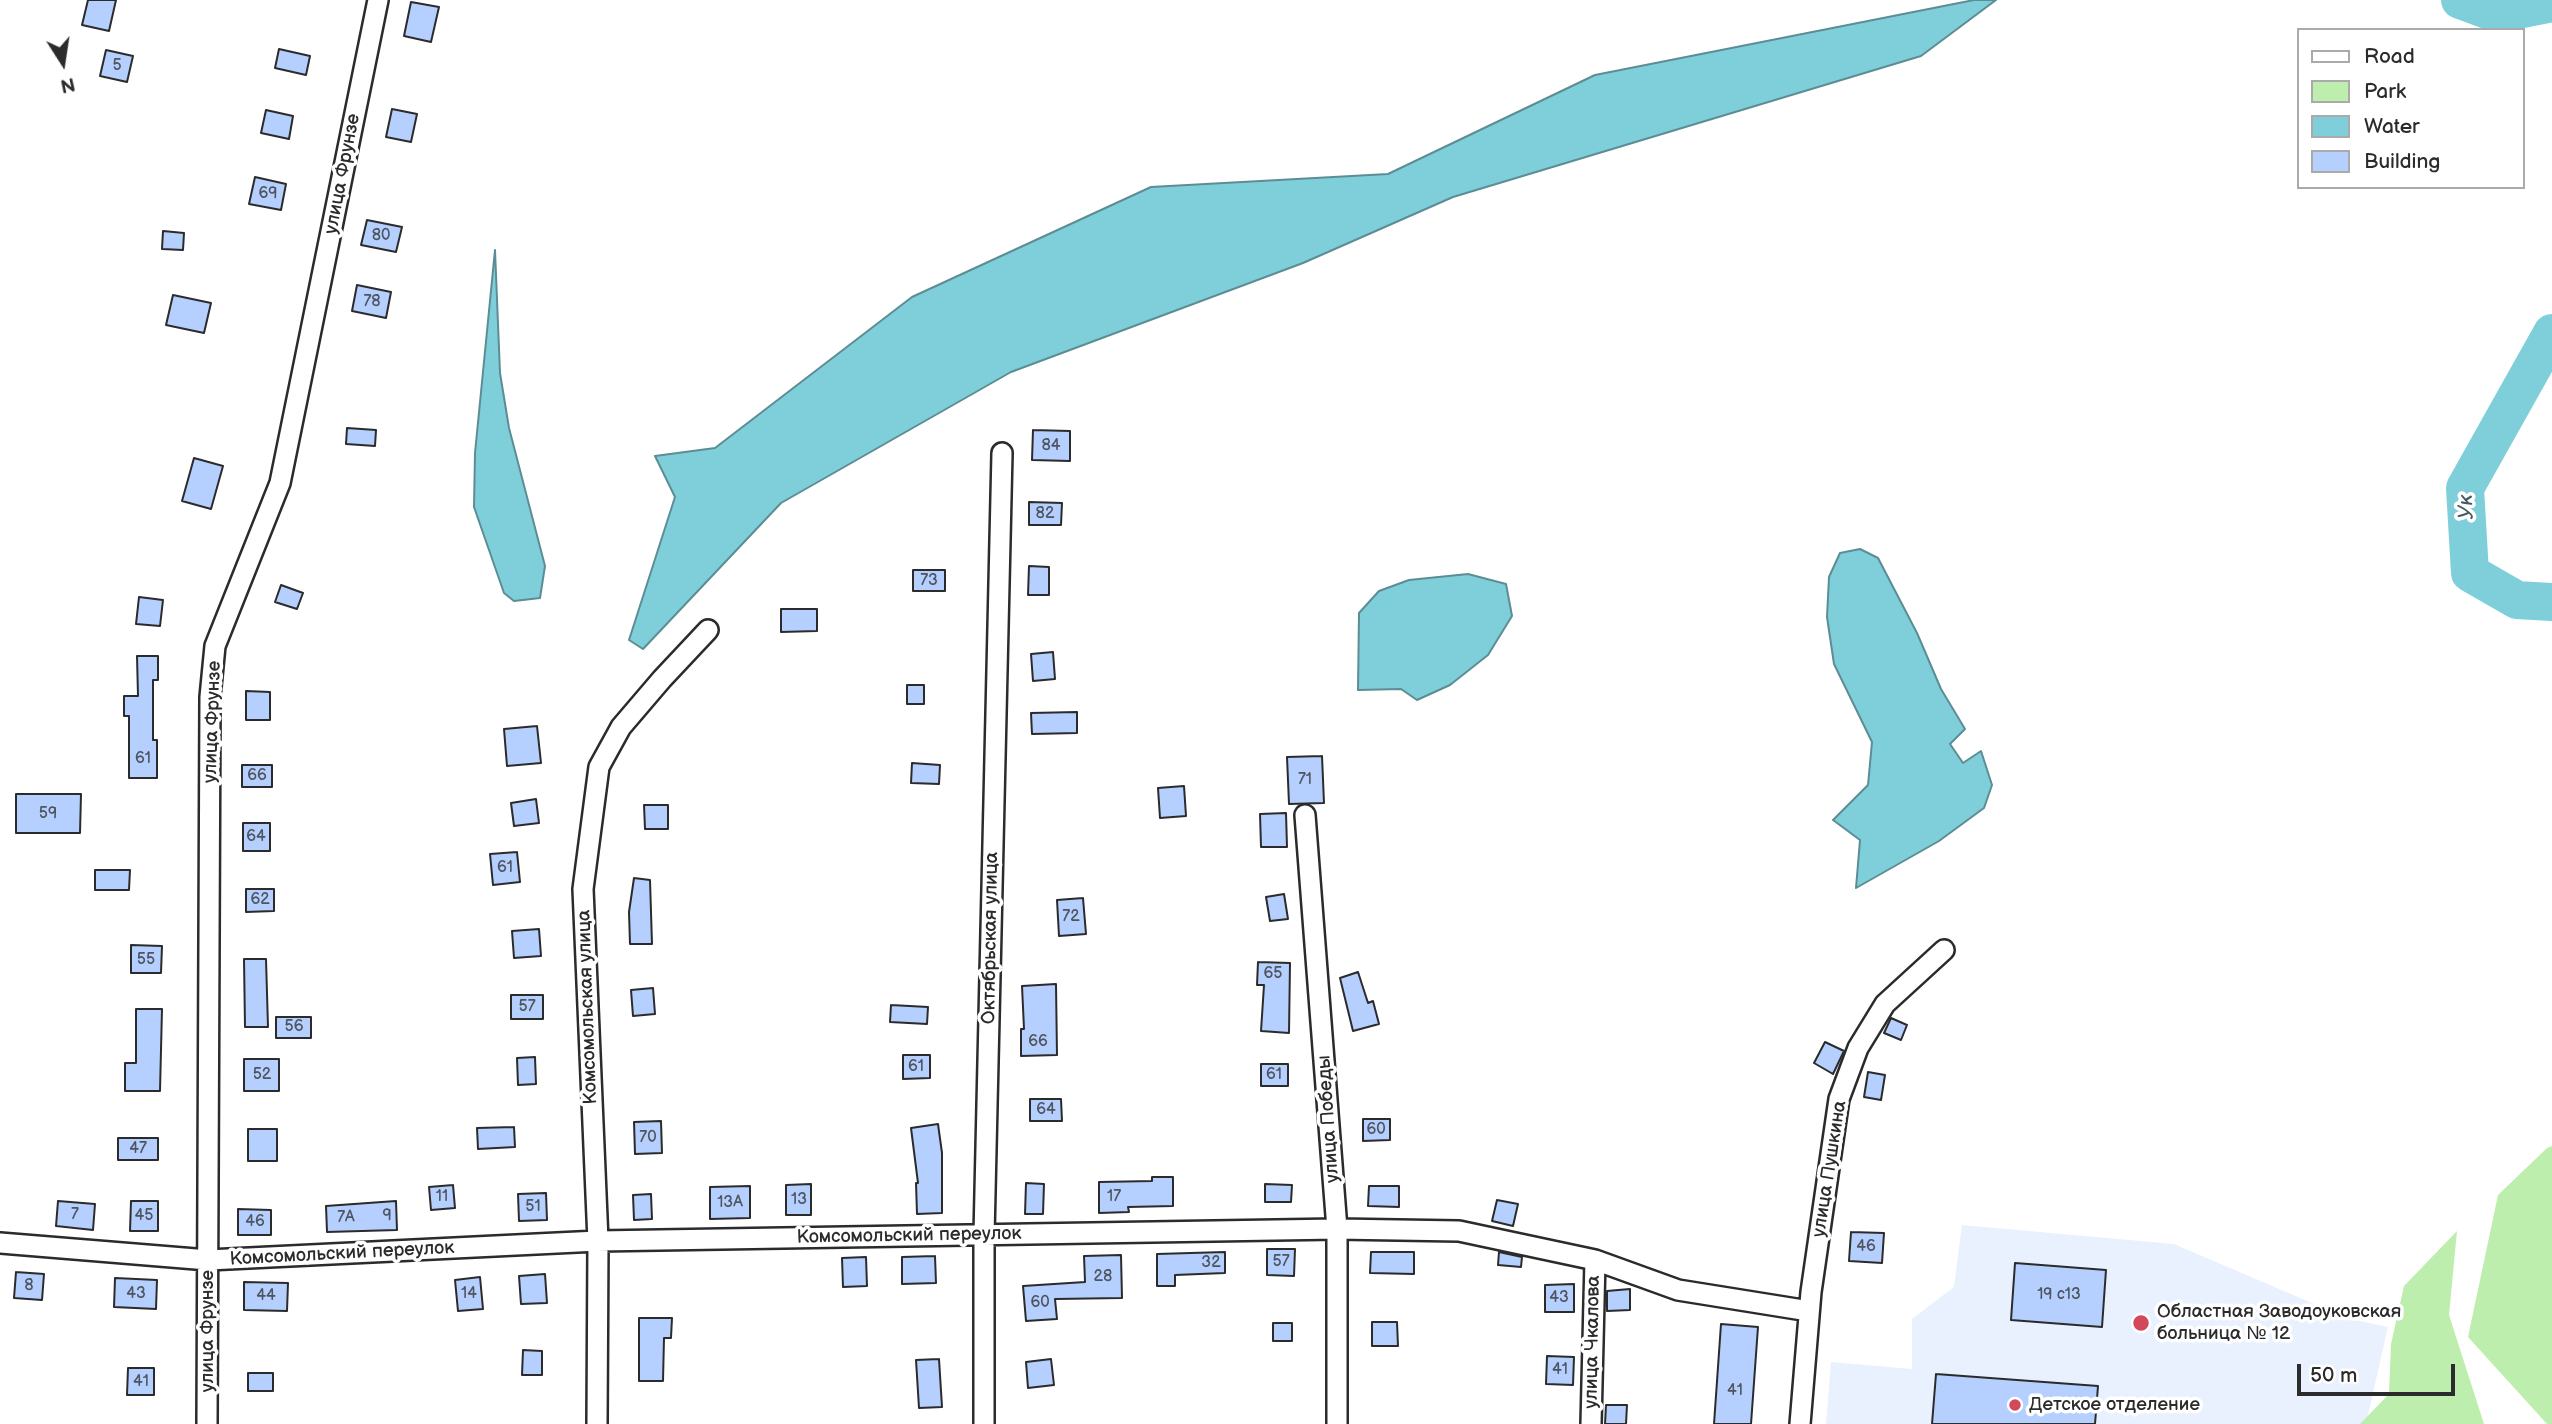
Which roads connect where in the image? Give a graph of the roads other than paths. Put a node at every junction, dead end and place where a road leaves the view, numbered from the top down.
1 (378, 0) edge
2 (1002, 453) dead end
3 (708, 630) dead end
4 (1305, 816) dead end
5 (1944, 950) dead end
6 (1337, 1229) junction
7 (984, 1235) junction
8 (598, 1241) junction
9 (0, 1243) edge
10 (1595, 1259) junction
11 (208, 1261) junction
12 (1809, 1311) junction
13 (207, 1424) edge
14 (597, 1424) edge
15 (984, 1424) edge
16 (1337, 1424) edge
17 (1591, 1424) edge
18 (1800, 1424) edge

1 - 11 street, улица Фрунзе
2 - 7 street, Октябрьская улица
3 - 8 street, Комсомольская улица
4 - 6 street, улица Победы
5 - 12 street, улица Пушкина
6 - 7 street, Комсомольский переулок
6 - 10 street, Комсомольский переулок
6 - 16 street, улица Победы
7 - 8 street, Комсомольский переулок
7 - 15 street, Октябрьская улица
8 - 11 street, Комсомольский переулок
8 - 14 street, Комсомольская улица
9 - 11 street, Комсомольский переулок
10 - 12 street, Комсомольский переулок
10 - 17 street, улица Чкалова
11 - 13 street, улица Фрунзе
12 - 18 street, улица Пушкина

